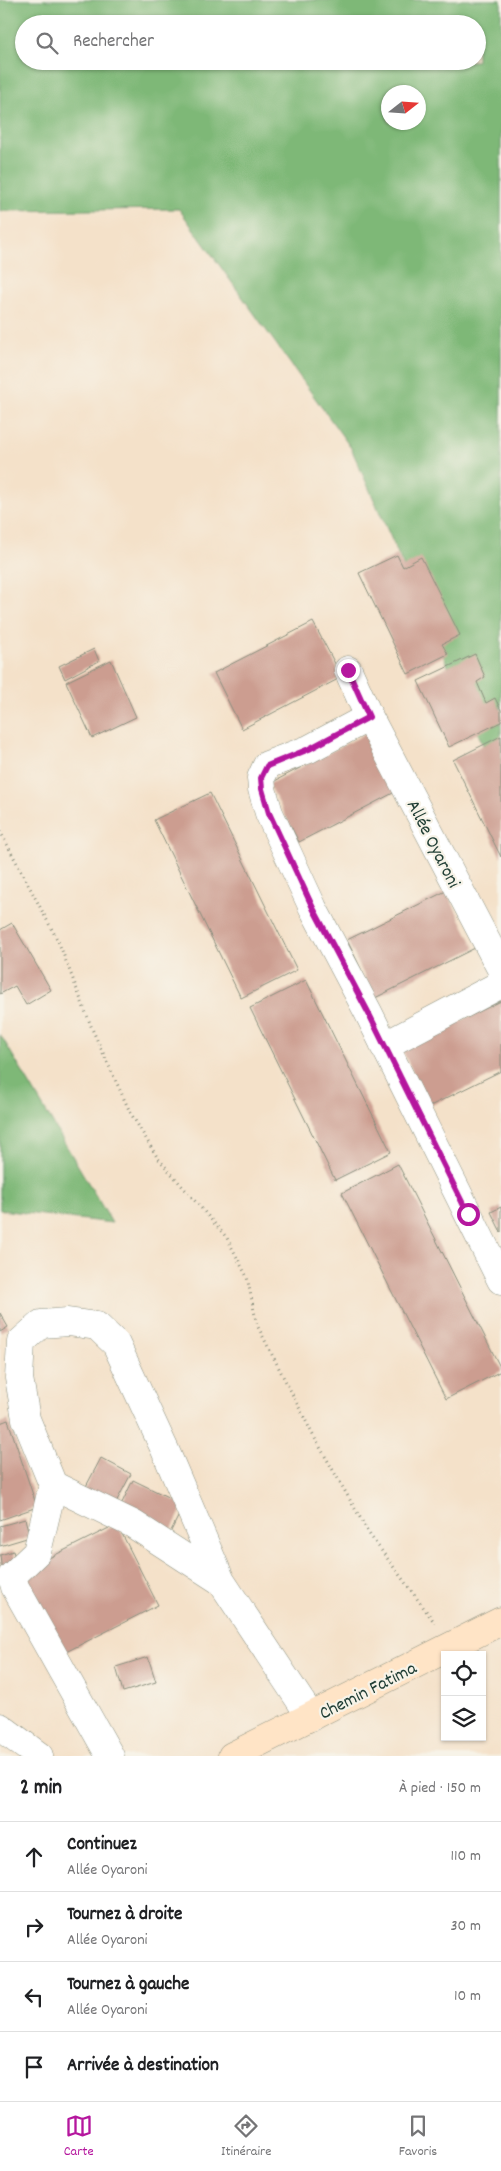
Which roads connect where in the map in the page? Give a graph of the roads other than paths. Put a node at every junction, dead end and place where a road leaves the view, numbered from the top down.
1 (348, 670) dead end
2 (369, 717) junction
3 (501, 969) edge
4 (501, 984) edge
5 (384, 1046) junction
6 (501, 1280) edge
7 (54, 1485) junction
8 (221, 1582) junction
9 (501, 1621) edge
10 (311, 1717) junction
11 (0, 1726) edge
12 (38, 1756) edge
13 (110, 1756) edge
14 (232, 1756) edge

1 - 2 street, Allée Oyaroni
2 - 3 street, Allée Oyaroni
2 - 5 street
4 - 5 street
5 - 6 street
7 - 8 street
7 - 8 street
7 - 13 street
8 - 10 street
9 - 10 street, Chemin Fatima
10 - 14 street, Chemin Fatima
11 - 12 street

